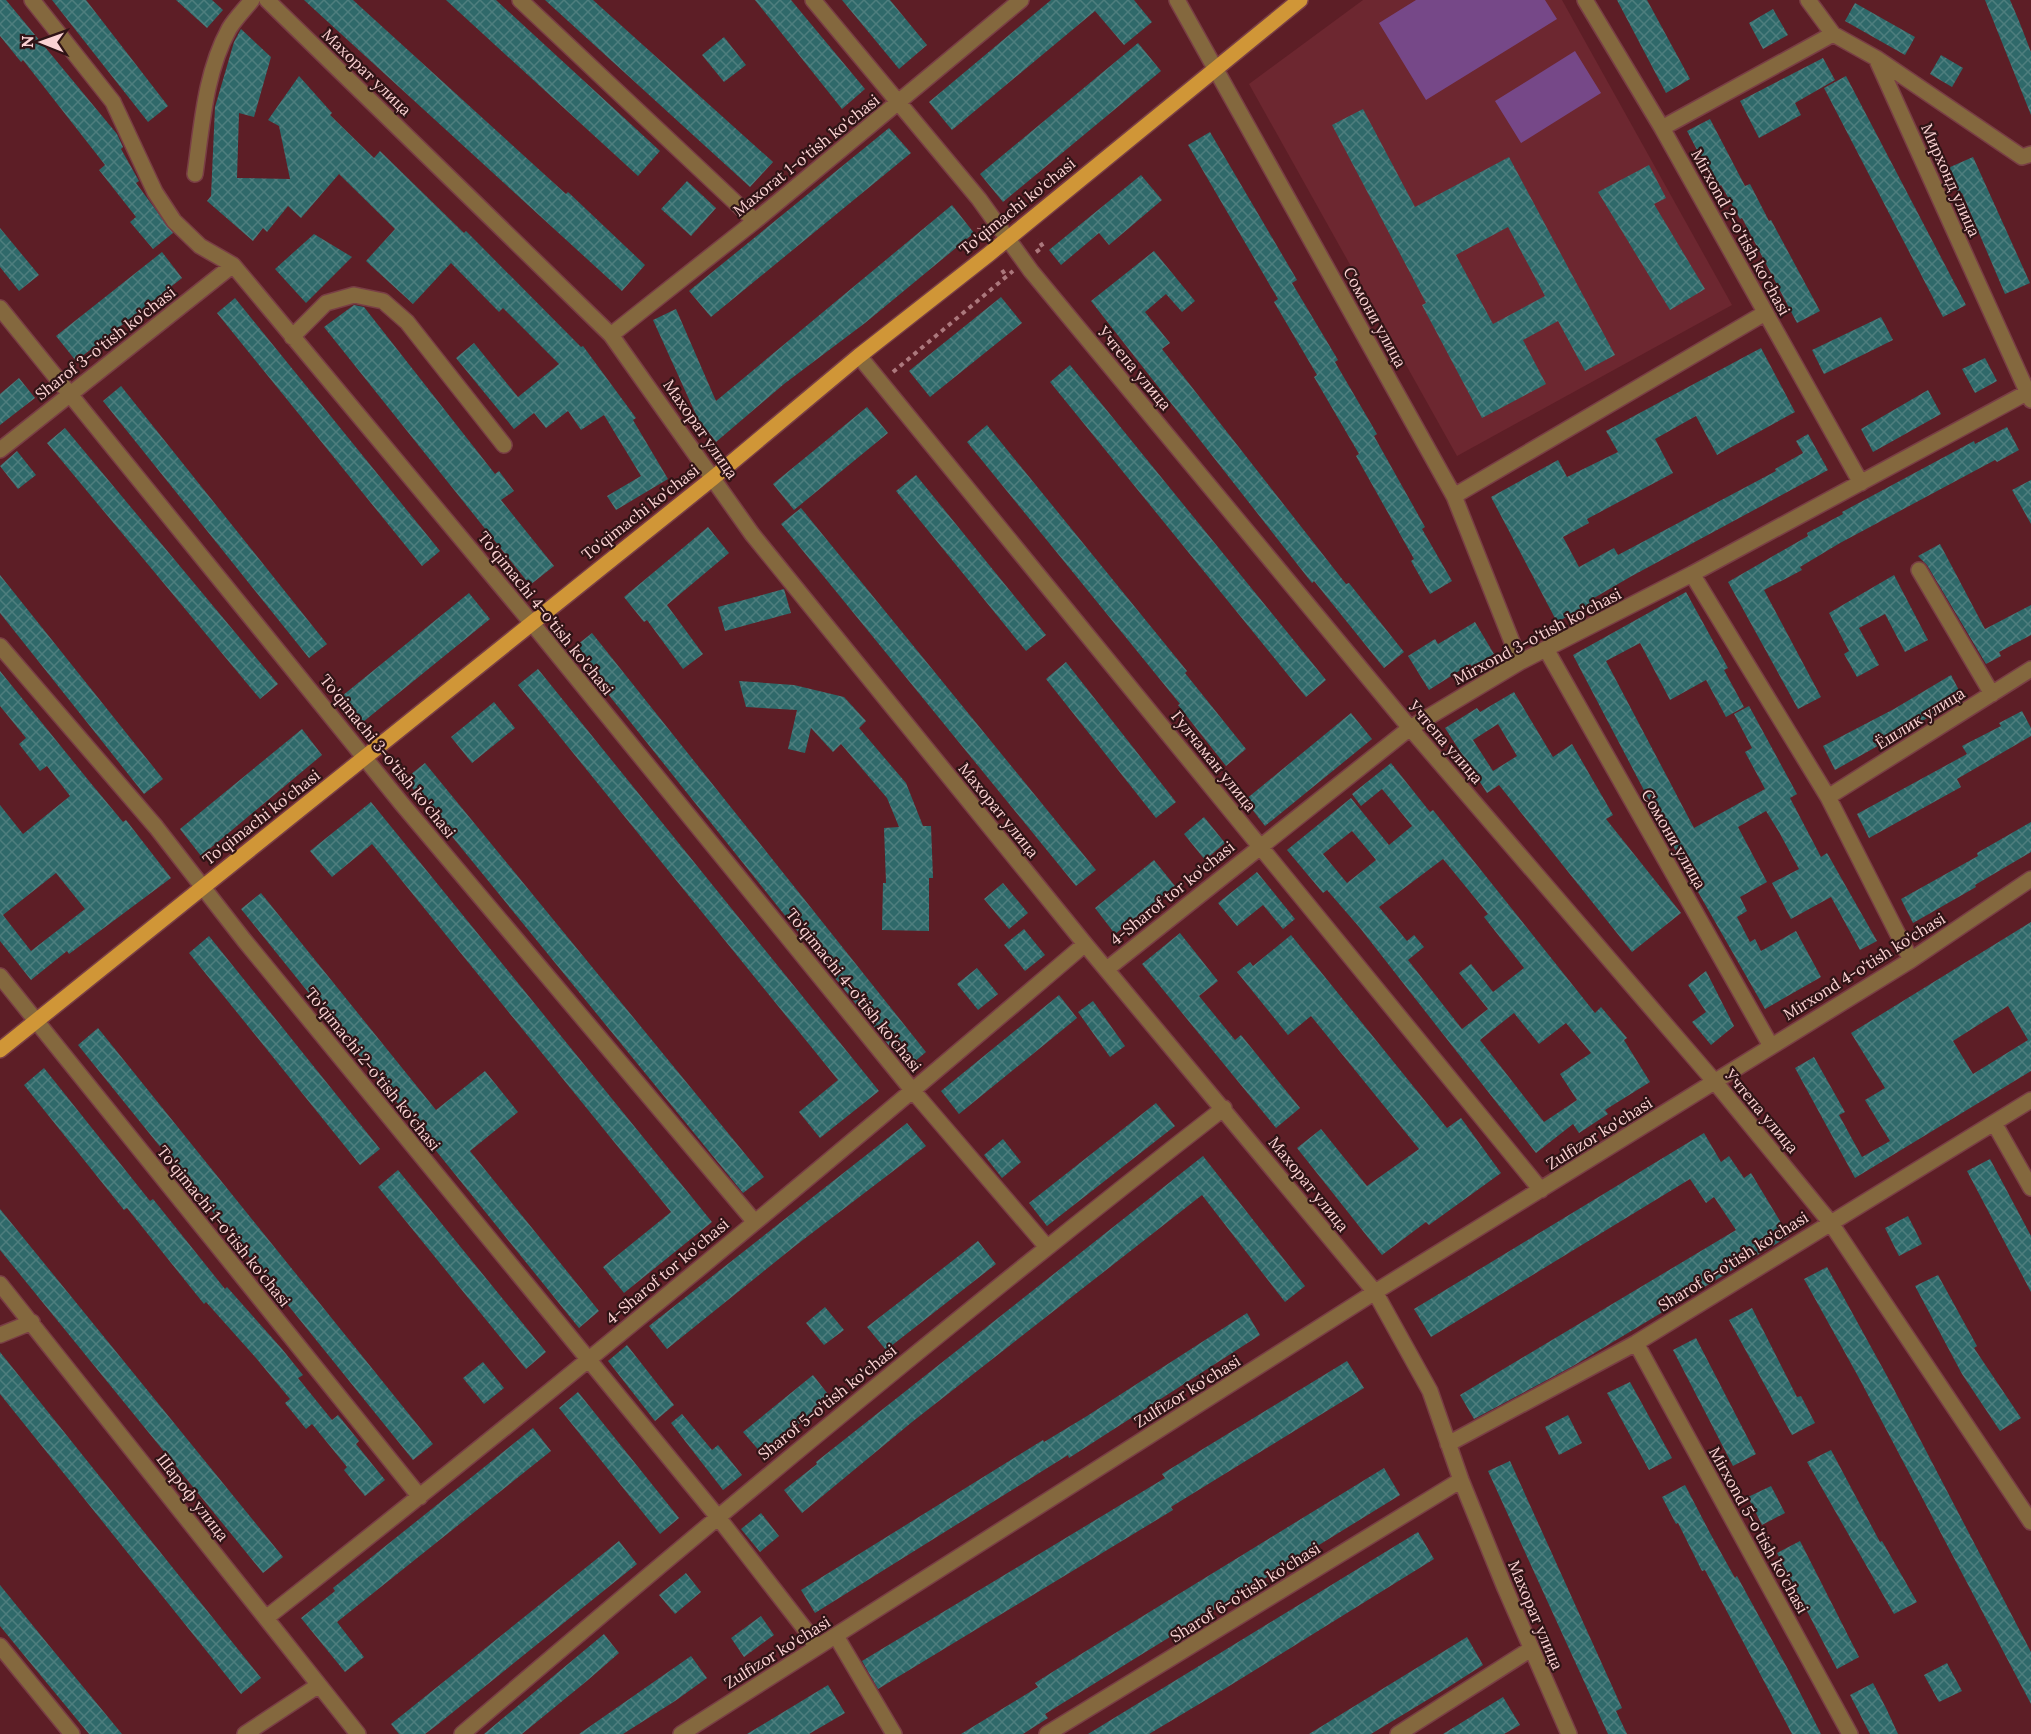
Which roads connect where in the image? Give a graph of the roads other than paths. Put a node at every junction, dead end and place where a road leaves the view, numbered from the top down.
1 (32, 0) edge
2 (252, 0) edge
3 (267, 0) edge
4 (520, 0) edge
5 (813, 0) edge
6 (1021, 0) edge
7 (1177, 0) edge
8 (1300, 0) edge
9 (1585, 0) edge
10 (1810, 1) edge
11 (1833, 34) junction
12 (1876, 58) junction
13 (1215, 69) junction
14 (897, 103) junction
15 (1662, 128) junction
16 (2031, 154) edge
17 (195, 174) dead end
18 (755, 221) junction
19 (1007, 238) junction
20 (232, 265) junction
21 (0, 308) edge
22 (1766, 313) junction
23 (611, 335) junction
24 (292, 337) junction
25 (859, 356) junction
26 (69, 393) junction
27 (2029, 396) edge
28 (504, 445) dead end
29 (0, 450) edge
30 (713, 478) junction
31 (1861, 483) junction
32 (1454, 496) junction
33 (1919, 570) dead end
34 (1692, 574) junction
35 (531, 622) junction
36 (0, 646) edge
37 (1546, 649) junction
38 (1520, 662) junction
39 (2031, 669) edge
40 (1992, 694) junction
41 (1410, 728) junction
42 (365, 758) junction
43 (1828, 797) junction
44 (1259, 845) junction
45 (2031, 879) edge
46 (202, 887) junction
47 (1085, 944) junction
48 (1911, 960) junction
49 (1107, 969) junction
50 (0, 976) edge
51 (35, 1022) junction
52 (1771, 1046) junction
53 (0, 1050) edge
54 (1715, 1082) junction
55 (913, 1091) junction
56 (2031, 1100) edge
57 (1224, 1108) junction
58 (1994, 1123) junction
59 (2031, 1188) edge
60 (1541, 1190) junction
61 (754, 1221) junction
62 (1830, 1222) junction
63 (1046, 1246) junction
64 (0, 1284) edge
65 (1375, 1292) junction
66 (32, 1322) junction
67 (0, 1335) edge
68 (1636, 1342) junction
69 (588, 1360) junction
70 (1448, 1444) junction
71 (1461, 1480) junction
72 (420, 1497) junction
73 (717, 1516) junction
74 (2031, 1522) edge
75 (266, 1618) junction
76 (836, 1636) junction
77 (0, 1646) edge
78 (816, 1648) junction
79 (1531, 1649) junction
80 (319, 1685) junction
81 (72, 1734) edge
82 (245, 1734) edge
83 (358, 1734) edge
84 (462, 1734) edge
85 (681, 1734) edge
86 (894, 1734) edge
87 (1047, 1734) edge
88 (1398, 1734) edge
89 (1569, 1734) edge
90 (1850, 1734) edge

1 - 20 street, To'qimachi 4-o'tish ko'chasi
2 - 17 street
3 - 23 street, Махорат улица
4 - 18 street
5 - 14 street, Учтепа улица
6 - 14 street, Maxorat 1-o'tish ko'chasi
7 - 13 street, Сомони улица
8 - 13 main road, To'qimachi ko'chasi
9 - 15 street, Mirxond 2-o'tish ko'chasi
10 - 11 street
11 - 12 street
11 - 15 street
12 - 16 street
12 - 27 street, Мирхонд улица
13 - 19 main road, To'qimachi ko'chasi
13 - 32 street, Сомони улица
14 - 18 street, Maxorat 1-o'tish ko'chasi
14 - 19 street, Учтепа улица
15 - 22 street, Mirxond 2-o'tish ko'chasi
18 - 23 street, Maxorat 1-o'tish ko'chasi
19 - 25 main road, To'qimachi ko'chasi
19 - 41 street, Учтепа улица
20 - 24 street, To'qimachi 4-o'tish ko'chasi
20 - 26 street, Sharof 3-o'tish ko'chasi
21 - 26 street, To'qimachi 3-o'tish ko'chasi
22 - 31 street, Mirxond 2-o'tish ko'chasi
22 - 32 street
23 - 30 street, Махорат улица
24 - 28 street
24 - 35 street, To'qimachi 4-o'tish ko'chasi
25 - 30 main road, To'qimachi ko'chasi
25 - 44 street, Гулчаман улица
26 - 29 street, Sharof 3-o'tish ko'chasi
26 - 42 street, To'qimachi 3-o'tish ko'chasi
27 - 31 street, Mirxond 3-o'tish ko'chasi
30 - 35 main road, To'qimachi ko'chasi
30 - 47 street, Махорат улица
31 - 34 street, Mirxond 3-o'tish ko'chasi
32 - 38 street, Сомони улица
33 - 40 street
34 - 37 street, Mirxond 3-o'tish ko'chasi
34 - 43 street
35 - 42 main road, To'qimachi ko'chasi
35 - 55 street, To'qimachi 4-o'tish ko'chasi
36 - 46 street, To'qimachi 2-o'tish ko'chasi
37 - 38 street, Mirxond 3-o'tish ko'chasi
37 - 52 street, Сомони улица
38 - 41 street, Mirxond 3-o'tish ko'chasi
39 - 40 street, Ёшлик улица
40 - 43 street, Ёшлик улица
41 - 44 street, Mirxond 3-o'tish ko'chasi
41 - 54 street, Учтепа улица
42 - 46 main road, To'qimachi ko'chasi
42 - 61 street, To'qimachi 3-o'tish ko'chasi
43 - 48 street
44 - 49 street, 4-Sharof tor ko'chasi
44 - 60 street, Гулчаман улица
45 - 48 street, Mirxond 4-o'tish ko'chasi
46 - 51 main road, To'qimachi ko'chasi
46 - 69 street, To'qimachi 2-o'tish ko'chasi
47 - 49 street, Махорат улица
47 - 55 street, 4-Sharof tor ko'chasi
48 - 52 street, Mirxond 4-o'tish ko'chasi
49 - 57 street, Махорат улица
50 - 51 street, To'qimachi 1-o'tish ko'chasi
51 - 53 main road, To'qimachi ko'chasi
51 - 72 street, To'qimachi 1-o'tish ko'chasi
52 - 54 street, Mirxond 4-o'tish ko'chasi
54 - 60 street, Zulfizor ko'chasi
54 - 62 street, Учтепа улица
55 - 61 street, 4-Sharof tor ko'chasi
55 - 63 street, To'qimachi 4-o'tish ko'chasi
56 - 58 street, Sharof 6-o'tish ko'chasi
57 - 63 street, Sharof 5-o'tish ko'chasi
57 - 65 street, Махорат улица
58 - 59 street
58 - 62 street, Sharof 6-o'tish ko'chasi
60 - 65 street, Zulfizor ko'chasi
61 - 69 street, 4-Sharof tor ko'chasi
62 - 68 street, Sharof 6-o'tish ko'chasi
62 - 74 street, Учтепа улица
63 - 73 street, Sharof 5-o'tish ko'chasi
64 - 66 street, Шароф улица
65 - 70 street, Махорат улица
65 - 76 street, Zulfizor ko'chasi
66 - 67 street
66 - 75 street, Шароф улица
68 - 70 street, Sharof 6-o'tish ko'chasi
68 - 90 street, Mirxond 5-o'tish ko'chasi
69 - 72 street, 4-Sharof tor ko'chasi
69 - 73 street, To'qimachi 2-o'tish ko'chasi
70 - 71 street, Махорат улица
71 - 79 street, Махорат улица
71 - 87 street, Sharof 6-o'tish ko'chasi
72 - 75 street, 4-Sharof tor ko'chasi
73 - 78 street, To'qimachi 2-o'tish ko'chasi
73 - 84 street, Sharof 5-o'tish ko'chasi
75 - 80 street, Шароф улица
76 - 78 street, Zulfizor ko'chasi
76 - 86 street
77 - 81 street
78 - 85 street, Zulfizor ko'chasi
79 - 88 street
79 - 89 street, Махорат улица
80 - 82 street
80 - 83 street, Шароф улица

